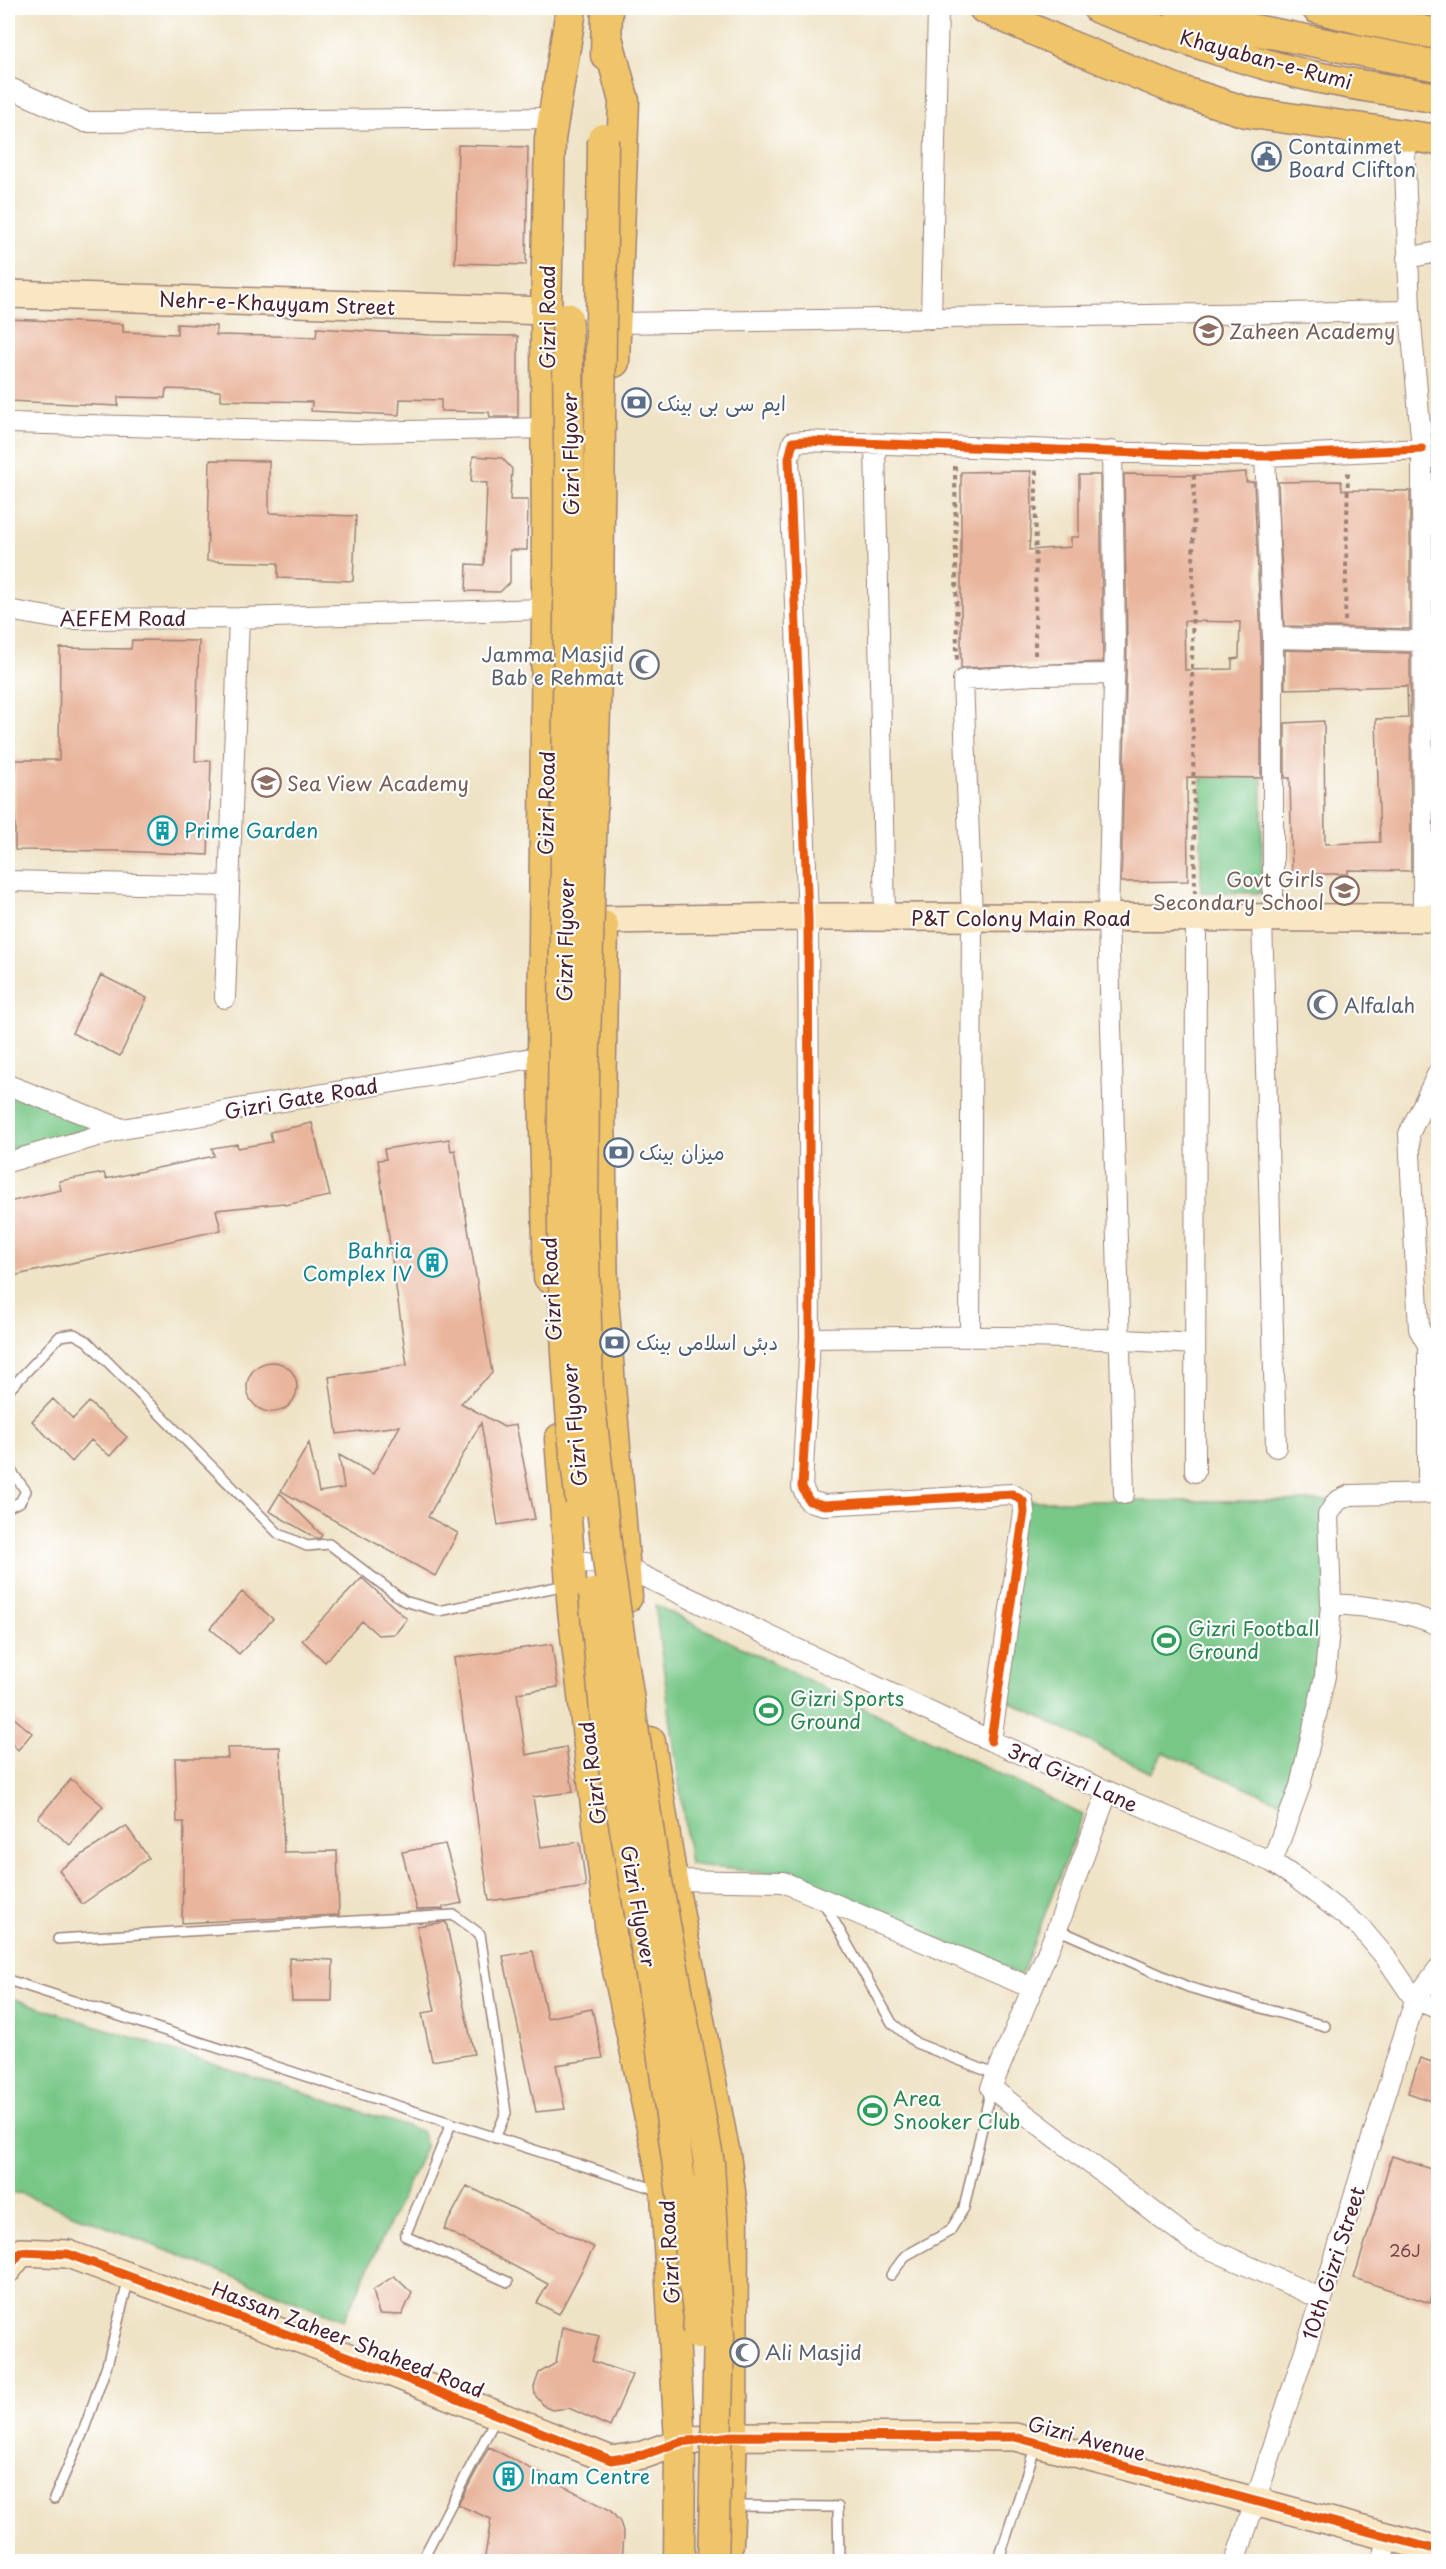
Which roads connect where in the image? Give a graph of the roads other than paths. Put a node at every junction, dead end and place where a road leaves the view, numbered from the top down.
1 (607, 8) edge
2 (938, 8) edge
3 (984, 8) edge
4 (1098, 8) edge
5 (1179, 8) edge
6 (1317, 8) edge
7 (571, 9) edge
8 (1438, 34) edge
9 (607, 38) junction
10 (1438, 66) edge
11 (8, 87) edge
12 (1438, 98) edge
13 (559, 127) junction
14 (1404, 136) junction
15 (1438, 140) edge
16 (1438, 252) edge
17 (1407, 258) junction
18 (8, 294) edge
19 (546, 311) junction
20 (1410, 311) junction
21 (932, 319) junction
22 (616, 323) junction
23 (8, 423) edge
24 (548, 428) junction
25 (875, 445) junction
26 (1112, 451) junction
27 (1265, 456) junction
28 (1427, 460) edge
29 (1430, 606) edge
30 (547, 609) junction
31 (8, 610) edge
32 (239, 618) junction
33 (1273, 638) junction
34 (1422, 641) junction
35 (1113, 674) junction
36 (8, 881) edge
37 (227, 886) junction
38 (808, 917) junction
39 (885, 917) junction
40 (972, 917) junction
41 (1108, 918) junction
42 (1196, 918) junction
43 (1268, 918) junction
44 (1431, 918) edge
45 (603, 920) junction
46 (225, 998) dead end
47 (543, 1056) junction
48 (601, 1058) junction
49 (1438, 1073) edge
50 (8, 1085) edge
51 (122, 1129) junction
52 (8, 1162) edge
53 (970, 1335) junction
54 (810, 1338) junction
55 (1120, 1339) junction
56 (1195, 1344) junction
57 (8, 1391) edge
58 (1276, 1448) dead end
59 (8, 1467) edge
60 (1195, 1472) dead end
61 (1433, 1493) edge
62 (1124, 1494) dead end
63 (8, 1507) edge
64 (624, 1568) junction
65 (570, 1572) junction
66 (1331, 1604) junction
67 (1438, 1625) edge
68 (991, 1741) junction
69 (1107, 1793) junction
70 (1272, 1862) junction
71 (672, 1880) junction
72 (822, 1898) junction
73 (1057, 1929) junction
74 (58, 1939) dead end
75 (1438, 1969) edge
76 (8, 1980) edge
77 (1032, 1988) junction
78 (1415, 2000) junction
79 (1438, 2008) edge
80 (1325, 2026) dead end
81 (994, 2081) junction
82 (451, 2124) junction
83 (495, 2138) junction
84 (666, 2193) junction
85 (8, 2269) edge
86 (891, 2275) dead end
87 (129, 2276) junction
88 (508, 2282) dead end
89 (1322, 2299) junction
90 (497, 2416) junction
91 (732, 2436) junction
92 (680, 2442) junction
93 (1037, 2443) junction
94 (54, 2499) dead end
95 (1254, 2500) junction
96 (729, 2505) junction
97 (1386, 2549) edge
98 (1438, 2550) edge
99 (421, 2562) edge
100 (679, 2562) edge
101 (694, 2562) edge
102 (713, 2562) edge
103 (727, 2562) edge
104 (839, 2562) edge
105 (998, 2562) edge
106 (1234, 2562) edge

1 - 9 main road
2 - 21 street
3 - 14 main road
4 - 12 main road, Khayaban-e-Rumi
5 - 10 main road
6 - 8 main road
7 - 13 main road, Gizri Road
9 - 22 main road
9 - 102 main road, Gizri Flyover, bridge
11 - 13 street
13 - 19 main road, Gizri Road
13 - 101 main road, Gizri Flyover, bridge
14 - 15 main road
14 - 17 street
16 - 17 street
17 - 20 street
18 - 19 street, Nehr-e-Khayyam Street
19 - 24 main road, Gizri Road
20 - 21 street
20 - 28 street
21 - 22 street
22 - 45 main road
23 - 24 street
24 - 30 main road, Gizri Road
25 - 26 street
25 - 38 street
25 - 39 street
26 - 27 street
26 - 35 street
27 - 28 street
27 - 33 street
28 - 29 street
29 - 34 street
30 - 32 street, AEFEM Road
30 - 47 main road, Gizri Road
31 - 32 street, AEFEM Road
32 - 37 street
33 - 34 street
33 - 43 street
34 - 44 street
35 - 40 street
35 - 41 street
36 - 37 street
37 - 46 street
38 - 39 street, P&T Colony Main Road
38 - 45 street, P&T Colony Main Road
38 - 54 street
39 - 40 street, P&T Colony Main Road
40 - 41 street, P&T Colony Main Road
40 - 53 street
41 - 42 street, P&T Colony Main Road
41 - 55 street
42 - 43 street, P&T Colony Main Road
42 - 56 street
43 - 44 street, P&T Colony Main Road
43 - 58 street
45 - 48 main road
47 - 48 street, Gizri Gate Road
47 - 51 street, Gizri Gate Road
47 - 65 main road, Gizri Road
48 - 64 main road
49 - 61 street
50 - 51 street
51 - 52 street, Gizri Gate Road
53 - 54 street
53 - 55 street
54 - 68 street
55 - 56 street
55 - 62 street
56 - 60 street
57 - 65 lane
59 - 63 lane
61 - 66 street
64 - 65 street, 3rd Gizri Lane
64 - 68 street, 3rd Gizri Lane
64 - 71 main road
65 - 84 main road, Gizri Road
66 - 67 street
66 - 70 street
68 - 69 street, 3rd Gizri Lane
69 - 70 street, 3rd Gizri Lane
69 - 73 street
70 - 78 street, 3rd Gizri Lane
71 - 72 street
71 - 91 main road
72 - 77 street
72 - 81 lane
73 - 77 street
73 - 80 lane
74 - 83 lane
75 - 78 street, 10th Gizri Street
76 - 82 lane
77 - 81 street
78 - 79 street
78 - 89 street, 10th Gizri Street
81 - 86 lane
81 - 89 street
82 - 83 lane
82 - 88 lane
83 - 84 lane
84 - 92 main road, Gizri Road
85 - 87 street, Hassan Zaheer Shaheed Road
87 - 90 street, Hassan Zaheer Shaheed Road
87 - 94 lane
89 - 95 street, 10th Gizri Street
90 - 92 street, Hassan Zaheer Shaheed Road
90 - 99 lane
91 - 92 street, Gizri Avenue
91 - 93 street, Gizri Avenue
91 - 96 main road
92 - 100 main road, Gizri Road
93 - 95 street, Gizri Avenue
93 - 105 lane
95 - 97 street, Gizri Avenue
95 - 106 street, 10th Gizri Street
96 - 103 main road
96 - 104 lane
97 - 98 street, Gizri Avenue

